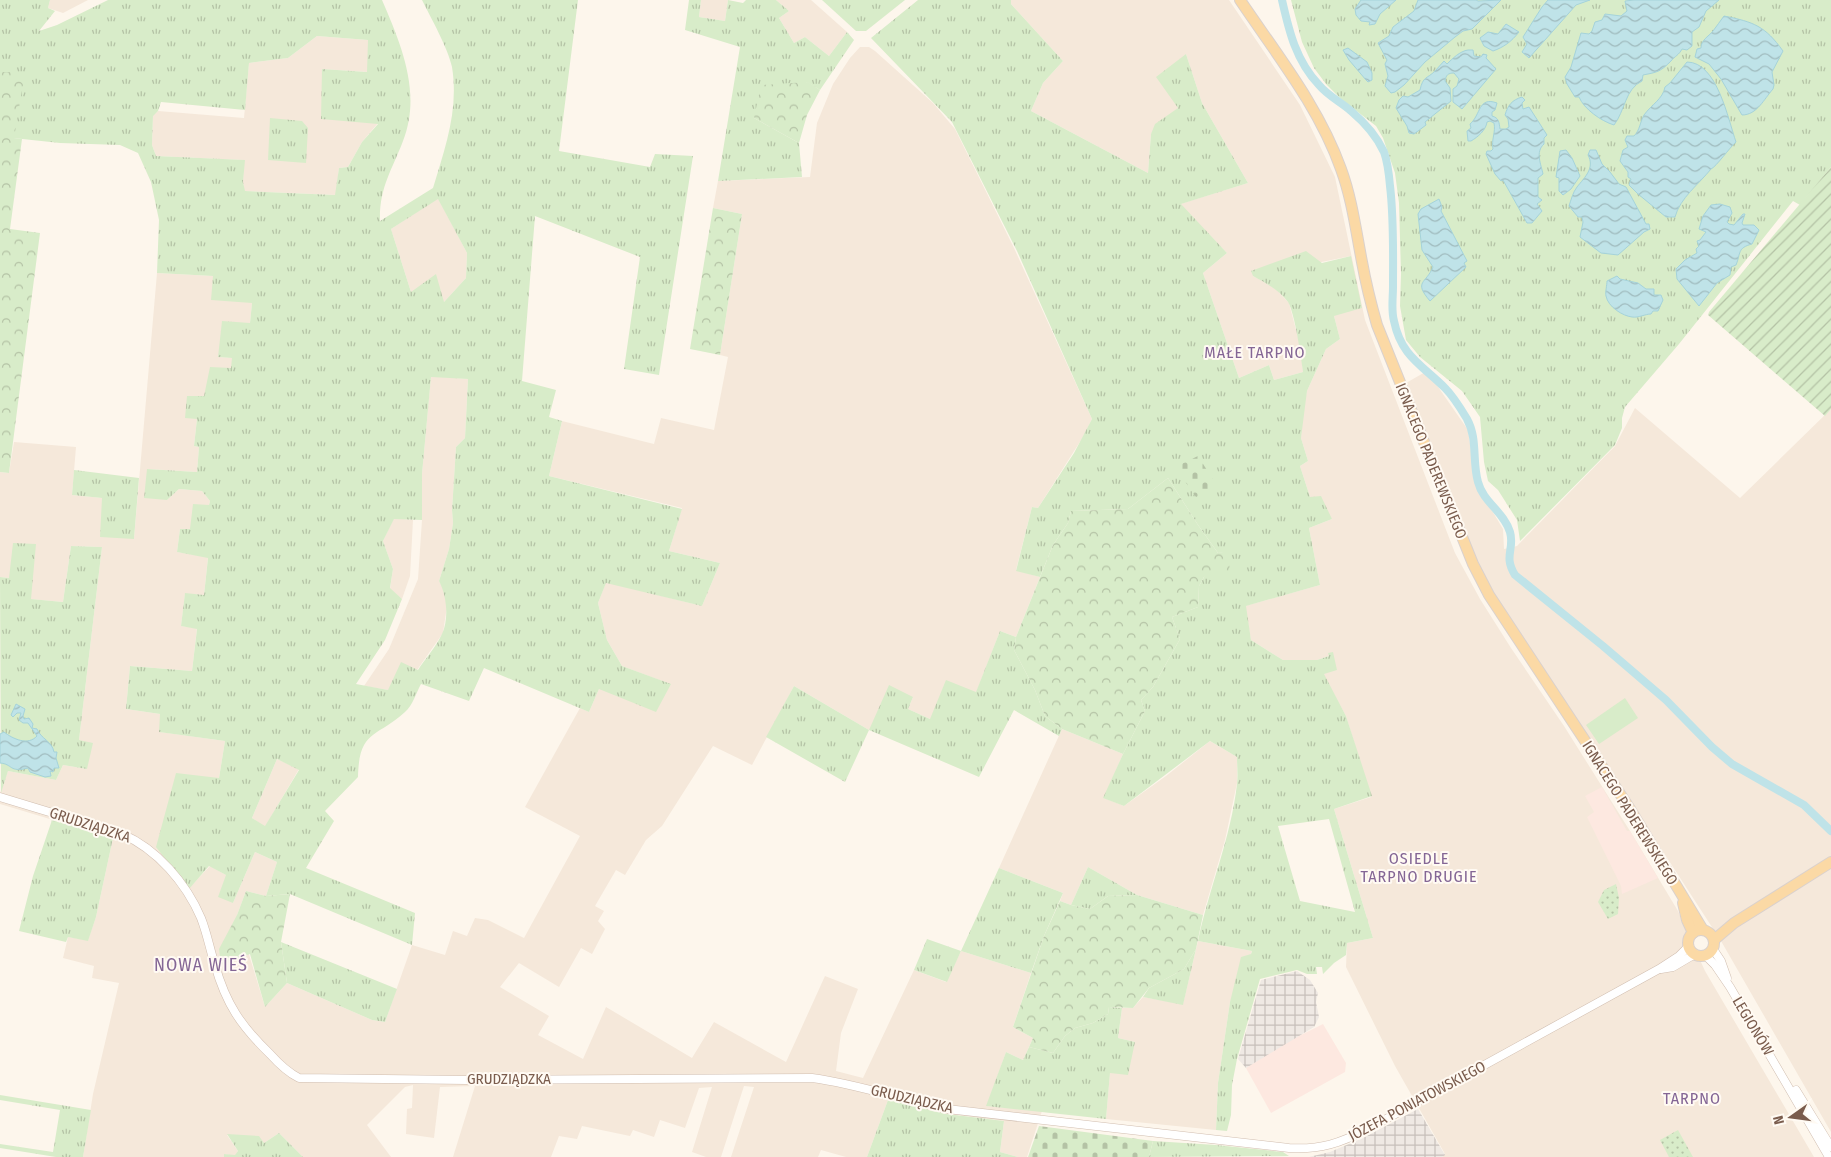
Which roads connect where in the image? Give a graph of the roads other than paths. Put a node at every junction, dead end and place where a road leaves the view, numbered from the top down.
1 (1240, 0) edge
2 (0, 797) edge
3 (1831, 862) edge
4 (1702, 942) junction
5 (1777, 1065) junction
6 (1154, 1132) joint
7 (1831, 1147) edge
8 (1829, 1157) edge

1 - 4 main road, IGNACEGO PADEREWSKIEGO
2 - 6 street, GRUDZIĄDZKA
3 - 4 main road, JÓZEFA PONIATOWSKIEGO
4 - 5 street, LEGIONÓW
4 - 6 street, JÓZEFA PONIATOWSKIEGO
5 - 7 street, LEGIONÓW
5 - 8 street, LEGIONÓW

